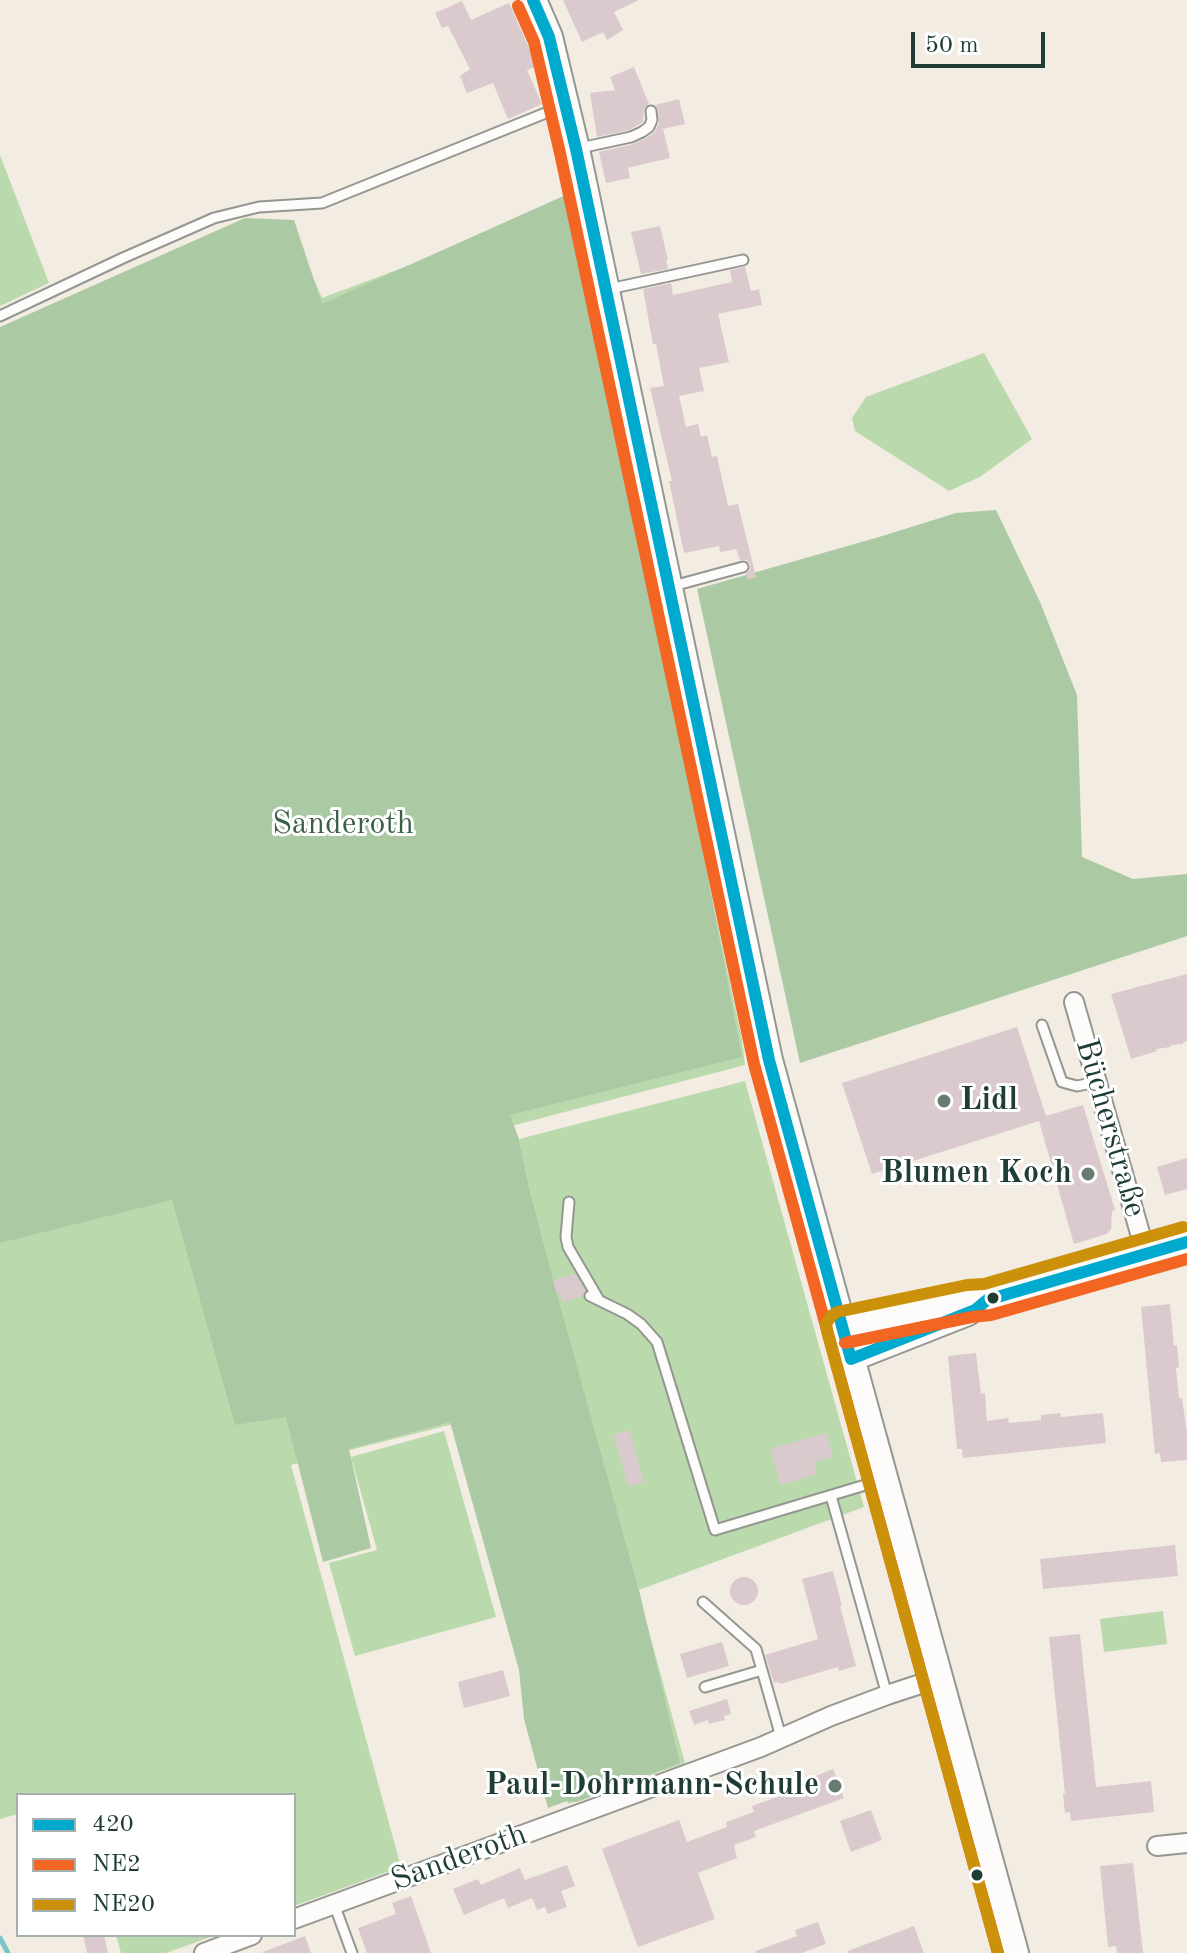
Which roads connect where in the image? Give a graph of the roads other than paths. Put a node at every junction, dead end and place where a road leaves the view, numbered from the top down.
1 (533, 0) edge
2 (566, 105) junction
3 (651, 111) dead end
4 (576, 149) junction
5 (743, 260) dead end
6 (606, 290) junction
7 (0, 316) edge
8 (743, 567) dead end
9 (670, 587) junction
10 (1074, 1002) dead end
11 (1042, 1025) dead end
12 (1097, 1082) junction
13 (569, 1202) dead end
14 (1187, 1242) edge
15 (1146, 1254) junction
16 (987, 1300) junction
17 (842, 1327) junction
18 (851, 1359) junction
19 (885, 1479) junction
20 (831, 1496) junction
21 (703, 1602) dead end
22 (762, 1670) junction
23 (939, 1678) junction
24 (705, 1687) dead end
25 (887, 1695) junction
26 (781, 1737) junction
27 (1187, 1843) edge
28 (1157, 1846) dead end
29 (334, 1904) junction
30 (296, 1918) edge
31 (247, 1937) edge
32 (204, 1953) edge
33 (352, 1953) edge
34 (1015, 1953) edge

1 - 2 main road
2 - 4 main road
2 - 7 lane
3 - 4 lane
4 - 6 main road
5 - 6 lane
6 - 9 main road
8 - 9 lane
9 - 17 main road
10 - 12 street, Bücherstraße
11 - 12 lane
12 - 15 street, Bücherstraße
13 - 20 lane
14 - 15 street
15 - 16 street
16 - 17 street
16 - 18 street
17 - 18 main road
18 - 19 main road
19 - 20 lane
19 - 23 main road
20 - 25 lane
21 - 22 lane
22 - 24 lane
22 - 26 lane
23 - 25 street, Sanderoth
23 - 34 main road
25 - 26 street, Sanderoth
26 - 29 street, Sanderoth
27 - 28 street
29 - 30 street, Sanderoth
29 - 33 lane
31 - 32 street

